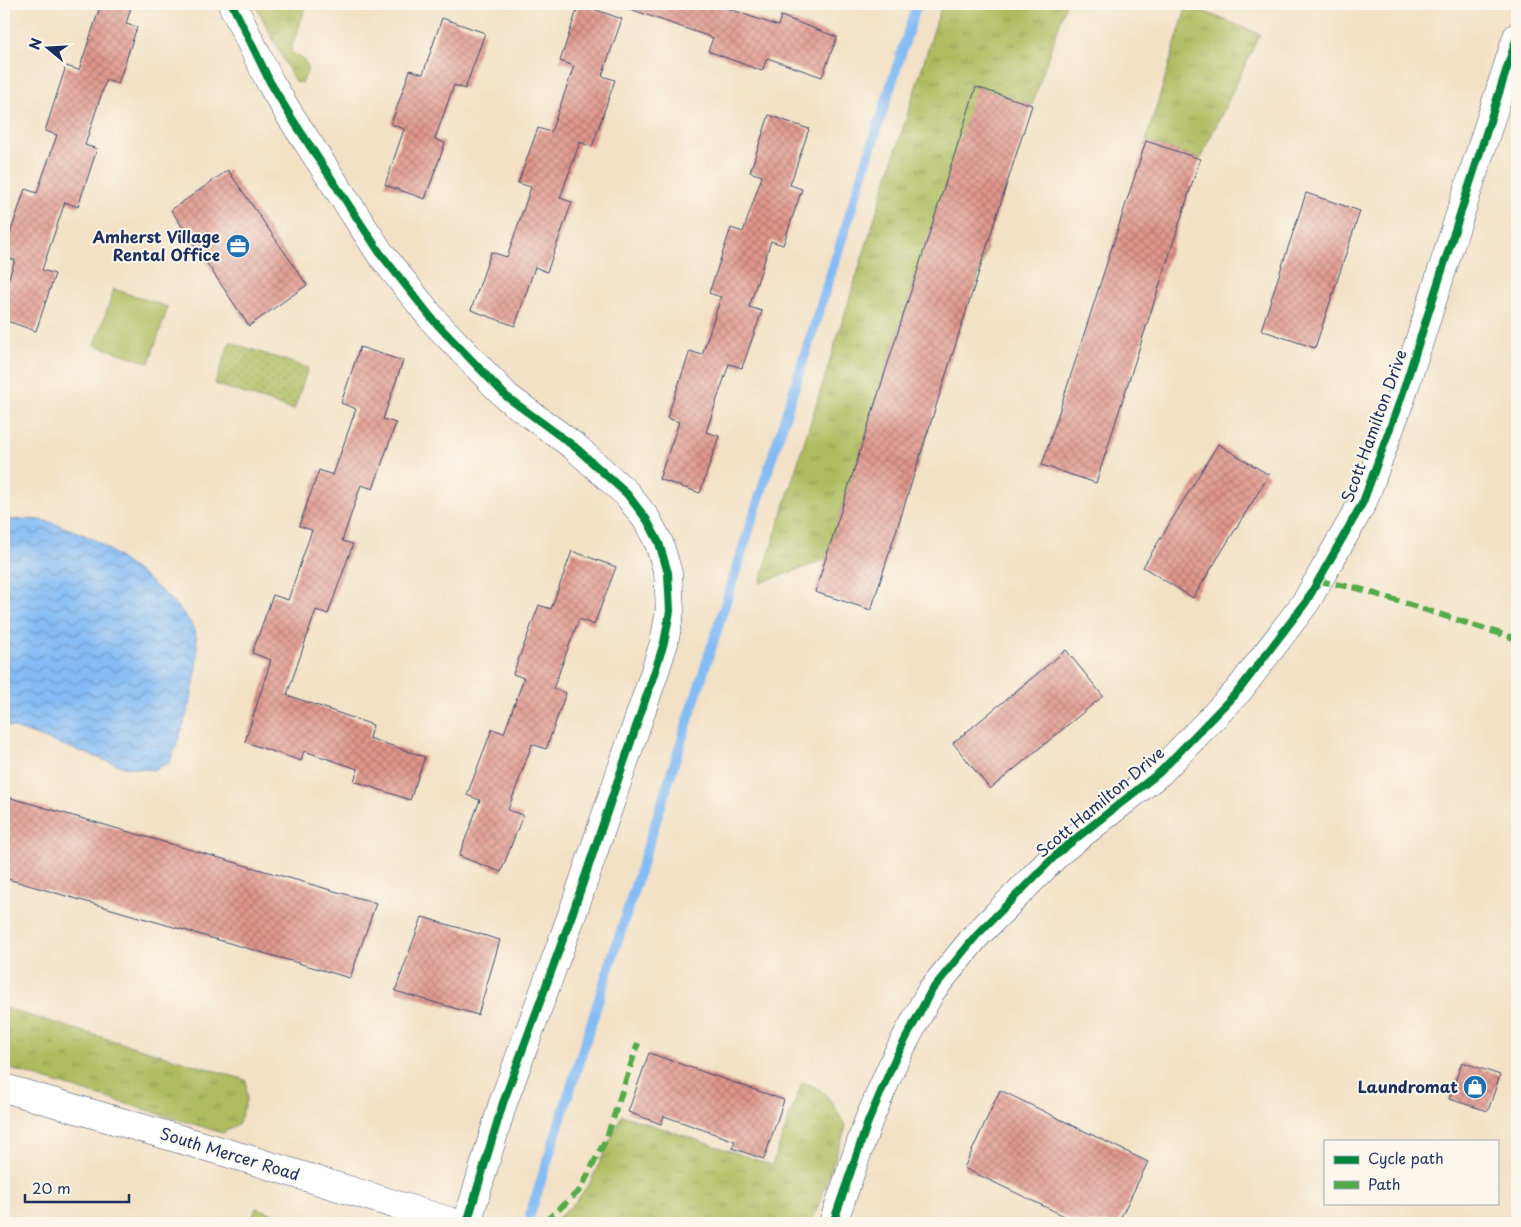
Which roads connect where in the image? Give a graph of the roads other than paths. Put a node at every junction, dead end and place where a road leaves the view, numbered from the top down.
1 (232, 4) edge
2 (1517, 36) edge
3 (4, 1088) edge
4 (455, 1223) edge
5 (467, 1223) edge
6 (833, 1223) edge

1 - 5 street
2 - 6 street, Scott Hamilton Drive
3 - 4 street, South Mercer Road

